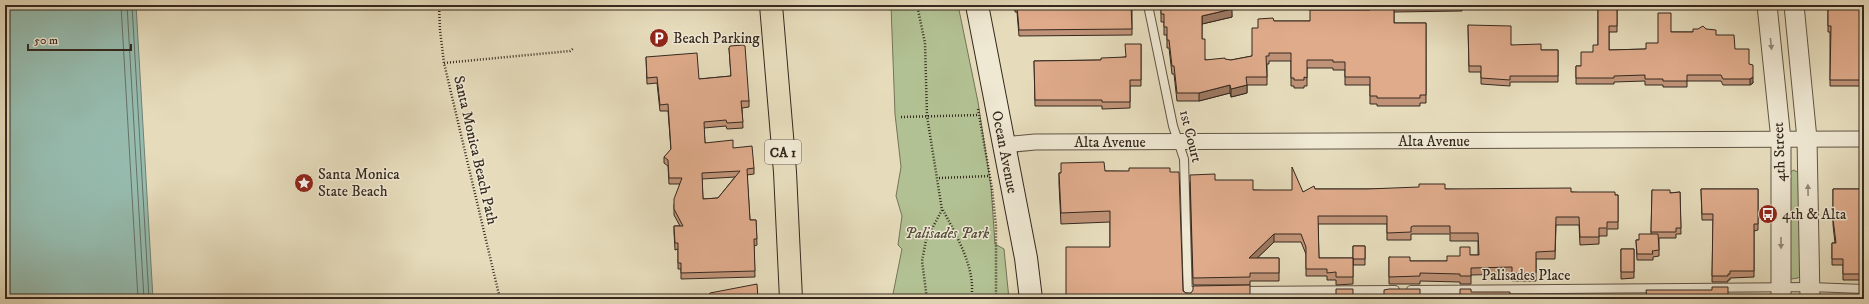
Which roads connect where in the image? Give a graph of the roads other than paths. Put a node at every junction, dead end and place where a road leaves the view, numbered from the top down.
1 (771, 5) edge
2 (977, 5) edge
3 (1148, 5) edge
4 (1767, 5) edge
5 (1794, 5) edge
6 (1864, 138) edge
7 (1807, 139) junction
8 (1781, 140) junction
9 (1179, 142) junction
10 (1004, 145) junction
11 (1864, 289) edge
12 (1212, 291) edge
13 (1227, 291) edge
14 (1781, 293) edge
15 (1810, 293) edge
16 (1188, 295) edge
17 (791, 299) edge
18 (1031, 299) edge

1 - 17 highway, CA 1
2 - 10 main road, Ocean Avenue
3 - 9 lane, 1st Court
4 -> 8 street, 4th Street
5 - 7 street, 4th Street
6 - 7 street, Alta Avenue
7 - 8 street, Alta Avenue
15 -> 7 street, 4th Street
8 - 9 street, Alta Avenue
8 -> 14 street, 4th Street
9 - 10 street, Alta Avenue
9 - 16 lane, 1st Court
10 - 18 main road, Ocean Avenue
11 - 15 lane, Palisades Place
12 - 16 lane
13 - 14 lane, Palisades Place
14 - 15 lane, Palisades Place

